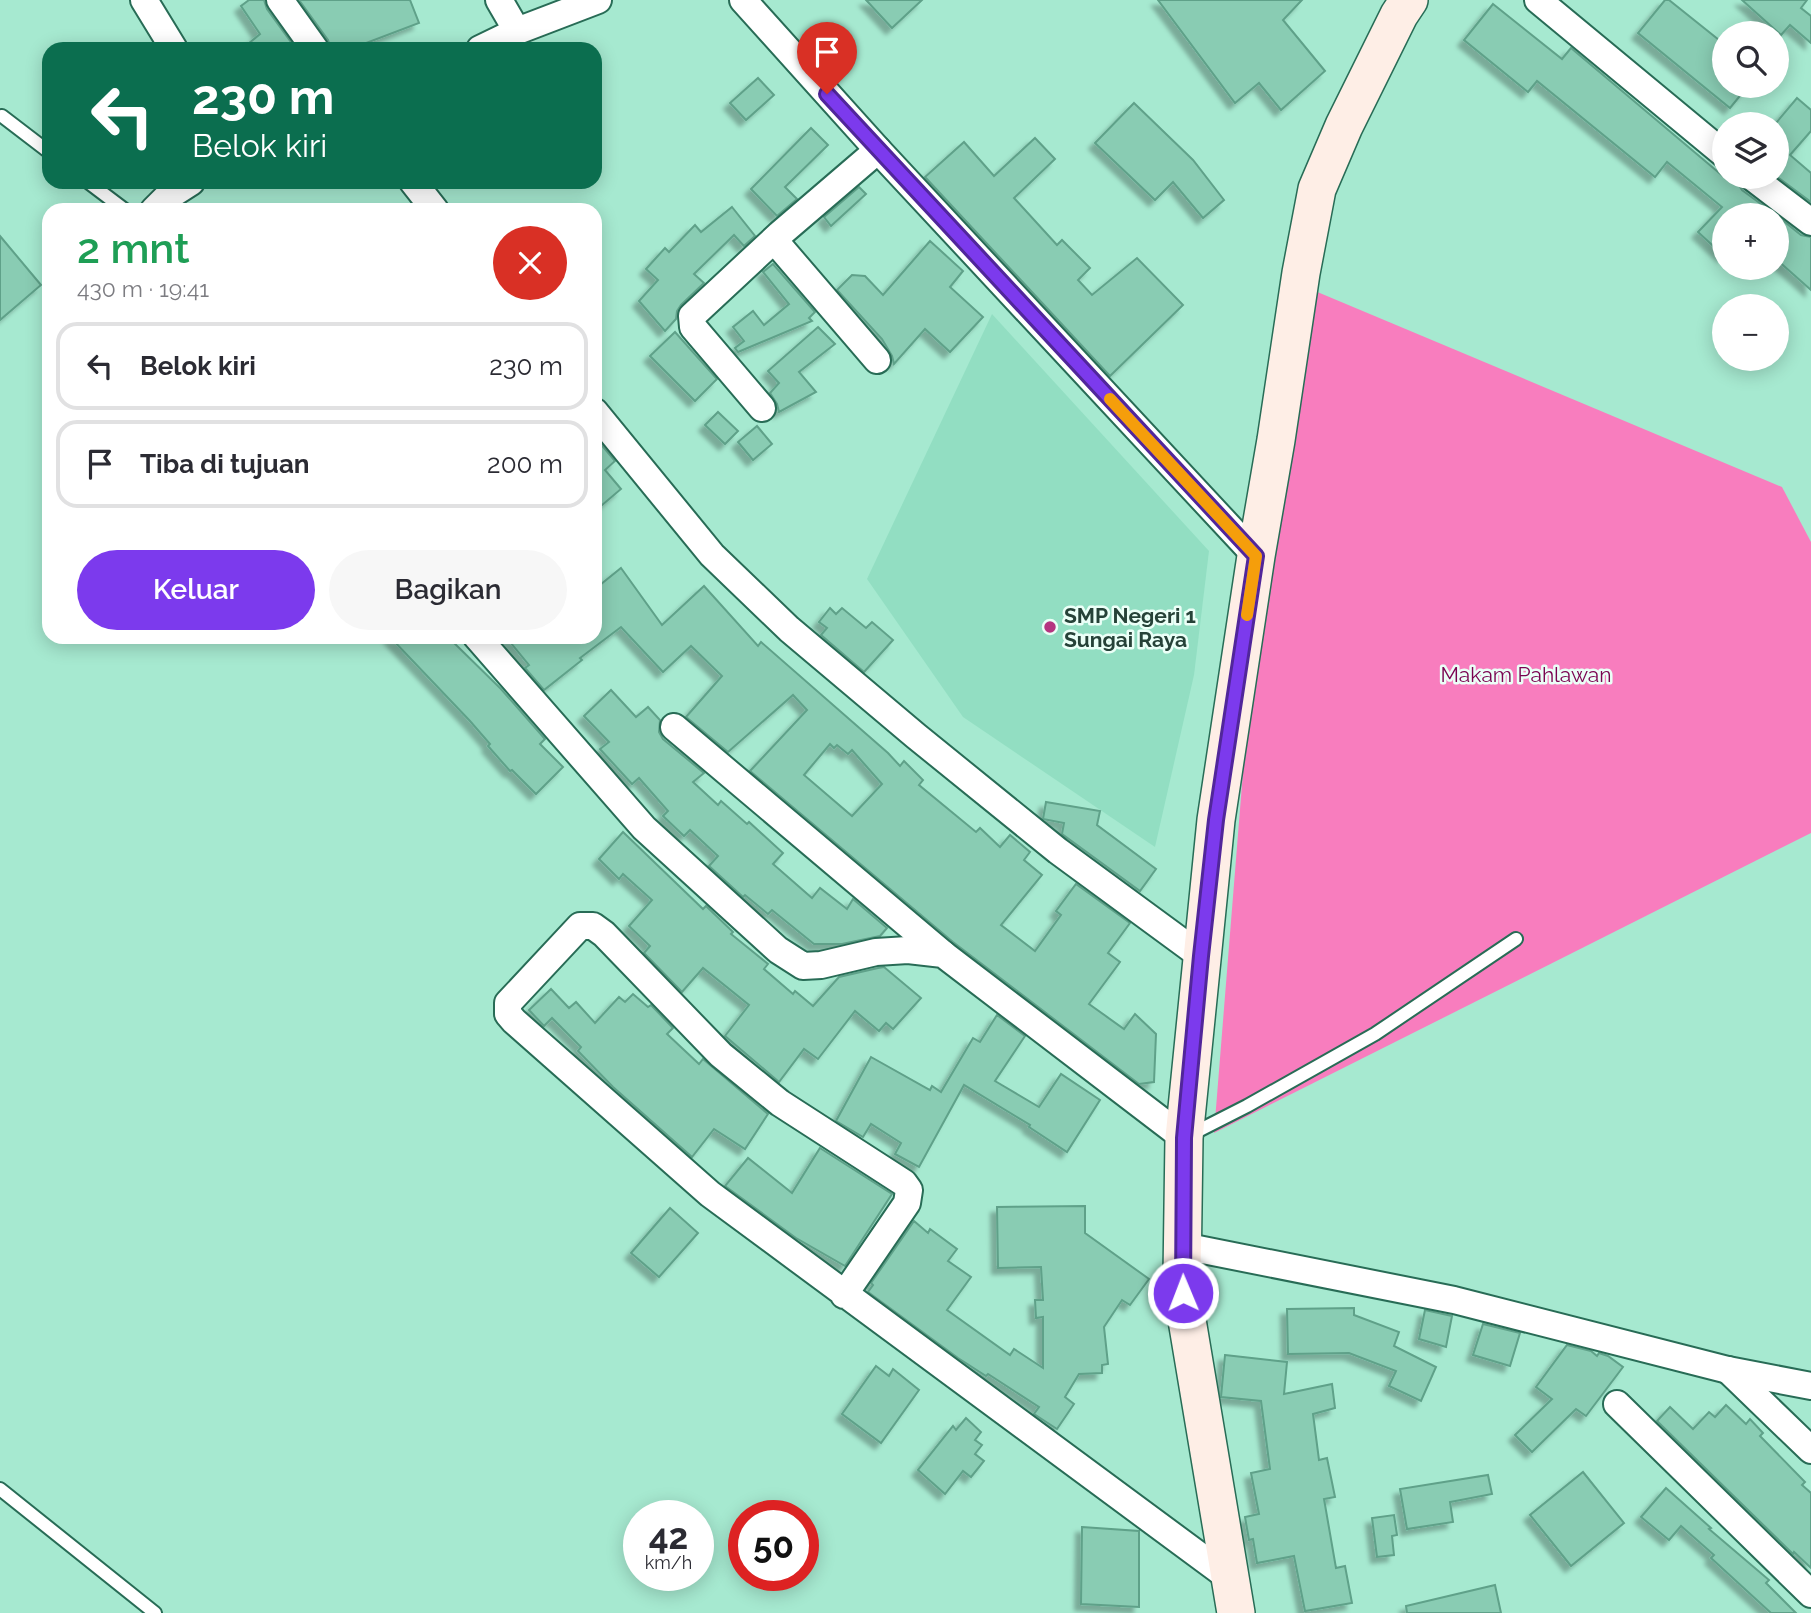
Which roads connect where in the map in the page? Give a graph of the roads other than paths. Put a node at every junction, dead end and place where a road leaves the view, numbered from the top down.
1 (145, 0) edge
2 (280, 0) edge
3 (499, 0) edge
4 (598, 0) edge
5 (743, 0) edge
6 (1409, 0) edge
7 (1538, 0) edge
8 (517, 31) junction
9 (170, 42) edge
10 (310, 42) edge
11 (494, 42) edge
12 (2, 116) dead end
13 (1712, 144) edge
14 (42, 147) edge
15 (878, 150) junction
16 (94, 189) edge
17 (180, 189) edge
18 (418, 189) edge
19 (1768, 189) edge
20 (106, 203) edge
21 (161, 203) edge
22 (430, 203) edge
23 (1811, 222) edge
24 (774, 240) junction
25 (877, 360) dead end
26 (762, 408) dead end
27 (602, 421) edge
28 (1256, 556) junction
29 (483, 644) edge
30 (674, 727) dead end
31 (1516, 939) dead end
32 (943, 954) junction
33 (1201, 956) junction
34 (1184, 1138) junction
35 (1183, 1246) junction
36 (844, 1294) junction
37 (1728, 1370) junction
38 (1811, 1386) edge
39 (1617, 1405) dead end
40 (1811, 1450) edge
41 (0, 1489) edge
42 (1811, 1594) edge
43 (1233, 1596) edge
44 (155, 1613) edge

1 - 9 street
2 - 10 street
3 - 8 street
4 - 8 street
5 - 15 street
6 - 28 main road
7 - 13 street
8 - 11 street
12 - 14 lane
15 - 24 street
15 - 28 street
16 - 20 lane
17 - 21 street
18 - 22 street
19 - 23 street
24 - 25 street
24 - 26 street
27 - 33 street
28 - 33 main road
29 - 32 street
30 - 32 street
31 - 34 lane
32 - 34 street
33 - 34 main road
34 - 35 main road
35 - 37 street
35 - 43 main road
36 - 36 street
36 - 43 street
37 - 38 street
37 - 40 street
39 - 42 street
41 - 44 lane

